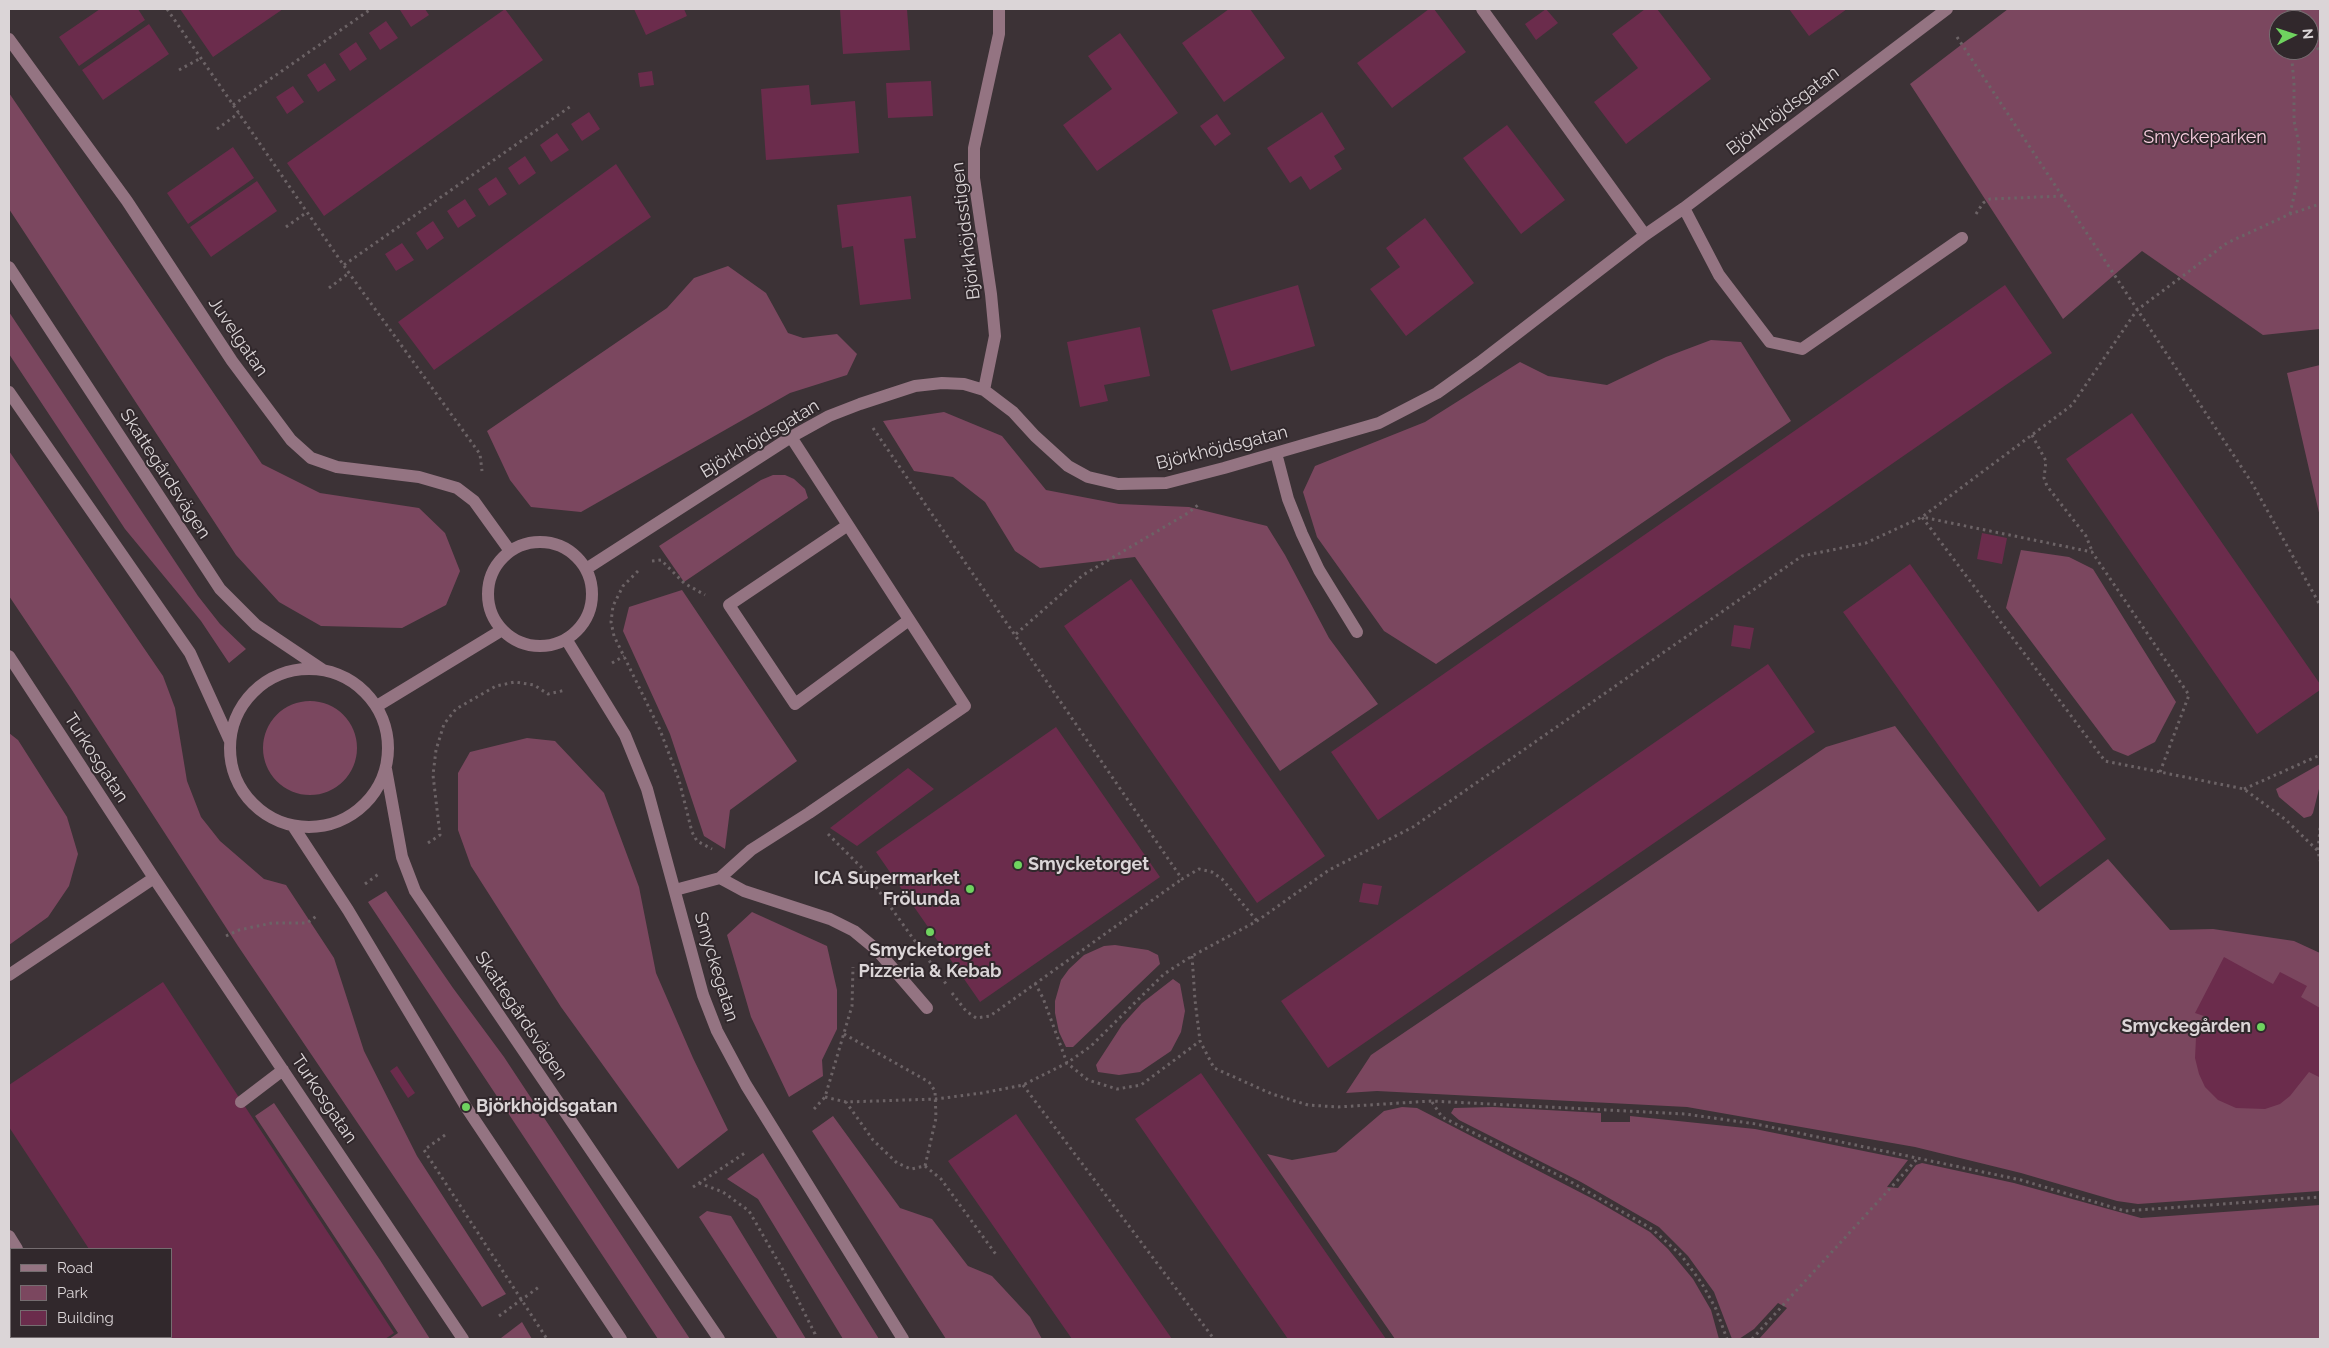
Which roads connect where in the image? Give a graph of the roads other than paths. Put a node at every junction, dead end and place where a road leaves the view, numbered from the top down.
1 (999, 9) edge
2 (1482, 9) edge
3 (1942, 10) edge
4 (9, 39) edge
5 (1684, 208) junction
6 (1646, 235) junction
7 (1962, 238) road end
8 (9, 268) edge
9 (984, 390) junction
10 (9, 392) edge
11 (791, 437) junction
12 (1276, 453) junction
13 (848, 525) junction
14 (510, 551) junction
15 (586, 569) junction
16 (909, 620) junction
17 (502, 630) junction
18 (1357, 632) dead end
19 (566, 639) junction
20 (9, 656) edge
21 (323, 670) junction
22 (377, 706) junction
23 (230, 741) junction
24 (386, 769) junction
25 (293, 826) junction
26 (725, 874) junction
27 (154, 878) junction
28 (675, 890) junction
29 (9, 975) edge
30 (927, 1008) dead end
31 (283, 1070) junction
32 (242, 1102) dead end
33 (9, 1236) edge
34 (17, 1248) edge
35 (463, 1339) edge
36 (620, 1339) edge
37 (719, 1339) edge
38 (903, 1339) edge

1 - 9 street, Björkhöjdsstigen
2 - 6 street
3 - 5 street, Björkhöjdsgatan
4 - 14 street, Juvelgatan
5 - 6 street, Björkhöjdsgatan
5 - 7 street
6 - 12 street, Björkhöjdsgatan
8 - 21 street, Skattegårdsvägen
9 - 11 street, Björkhöjdsgatan
9 - 12 street, Björkhöjdsgatan
10 - 23 street, Skattegårdsvägen
11 - 13 street
11 - 15 street, Björkhöjdsgatan
12 - 18 street
13 - 16 street
13 - 16 street
14 - 15 street
14 - 17 street
15 - 19 street
16 - 26 street
17 - 19 street
17 - 22 street
19 - 28 street, Smyckegatan
20 - 27 street, Turkosgatan
21 - 22 street, Skattegårdsvägen
21 - 23 street, Skattegårdsvägen
22 - 24 street, Skattegårdsvägen
23 - 25 street, Skattegårdsvägen
24 - 25 street, Skattegårdsvägen
24 - 37 street, Skattegårdsvägen
25 - 36 street
26 - 28 street
26 - 30 street
27 - 29 street
27 - 31 street, Turkosgatan
28 - 38 street, Smyckegatan
31 - 32 street
31 - 35 street, Turkosgatan
33 - 34 street

